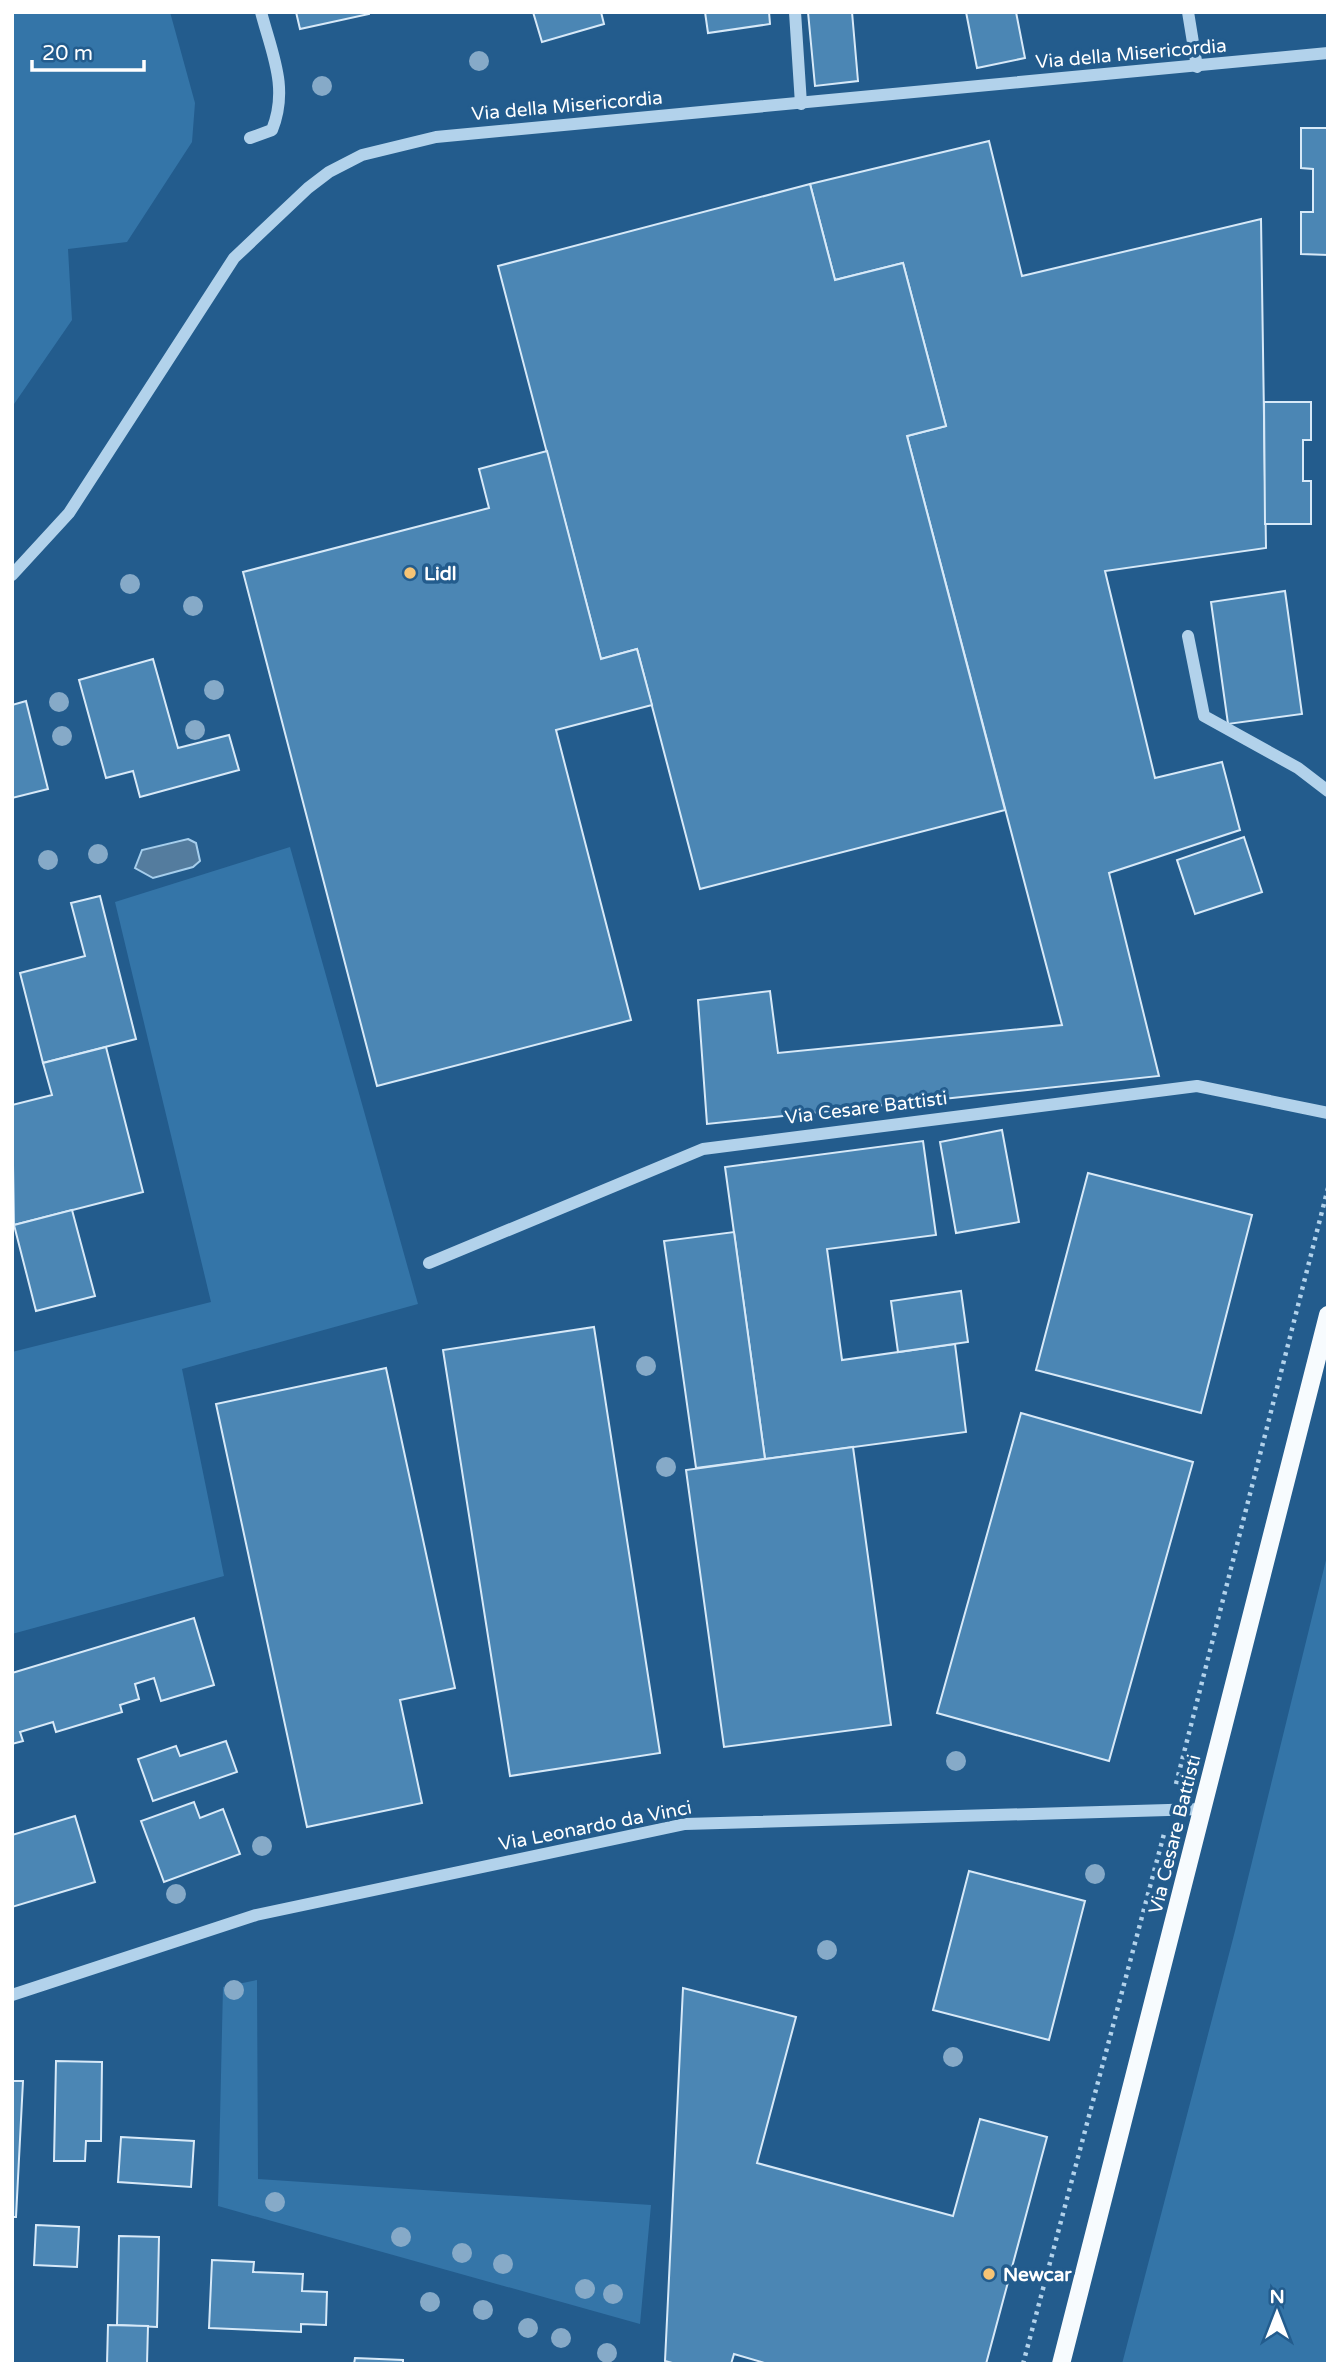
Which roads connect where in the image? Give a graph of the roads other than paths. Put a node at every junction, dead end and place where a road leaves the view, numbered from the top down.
1 (261, 12) edge
2 (795, 12) edge
3 (1188, 12) edge
4 (1328, 52) edge
5 (1198, 67) junction
6 (801, 103) junction
7 (250, 138) dead end
8 (12, 575) edge
9 (1188, 636) dead end
10 (1328, 791) edge
11 (1328, 1113) edge
12 (429, 1263) dead end
13 (1328, 1315) edge
14 (1202, 1809) junction
15 (12, 1994) edge
16 (1060, 2364) edge

1 - 7 street
2 - 6 street
3 - 5 street
4 - 5 street, Via della Misericordia
5 - 6 street, Via della Misericordia
6 - 8 street, Via della Misericordia
9 - 10 street
11 - 12 street, Via Cesare Battisti
13 - 14 main road, Via Cesare Battisti
14 - 15 street, Via Leonardo da Vinci
14 - 16 main road, Via Cesare Battisti

